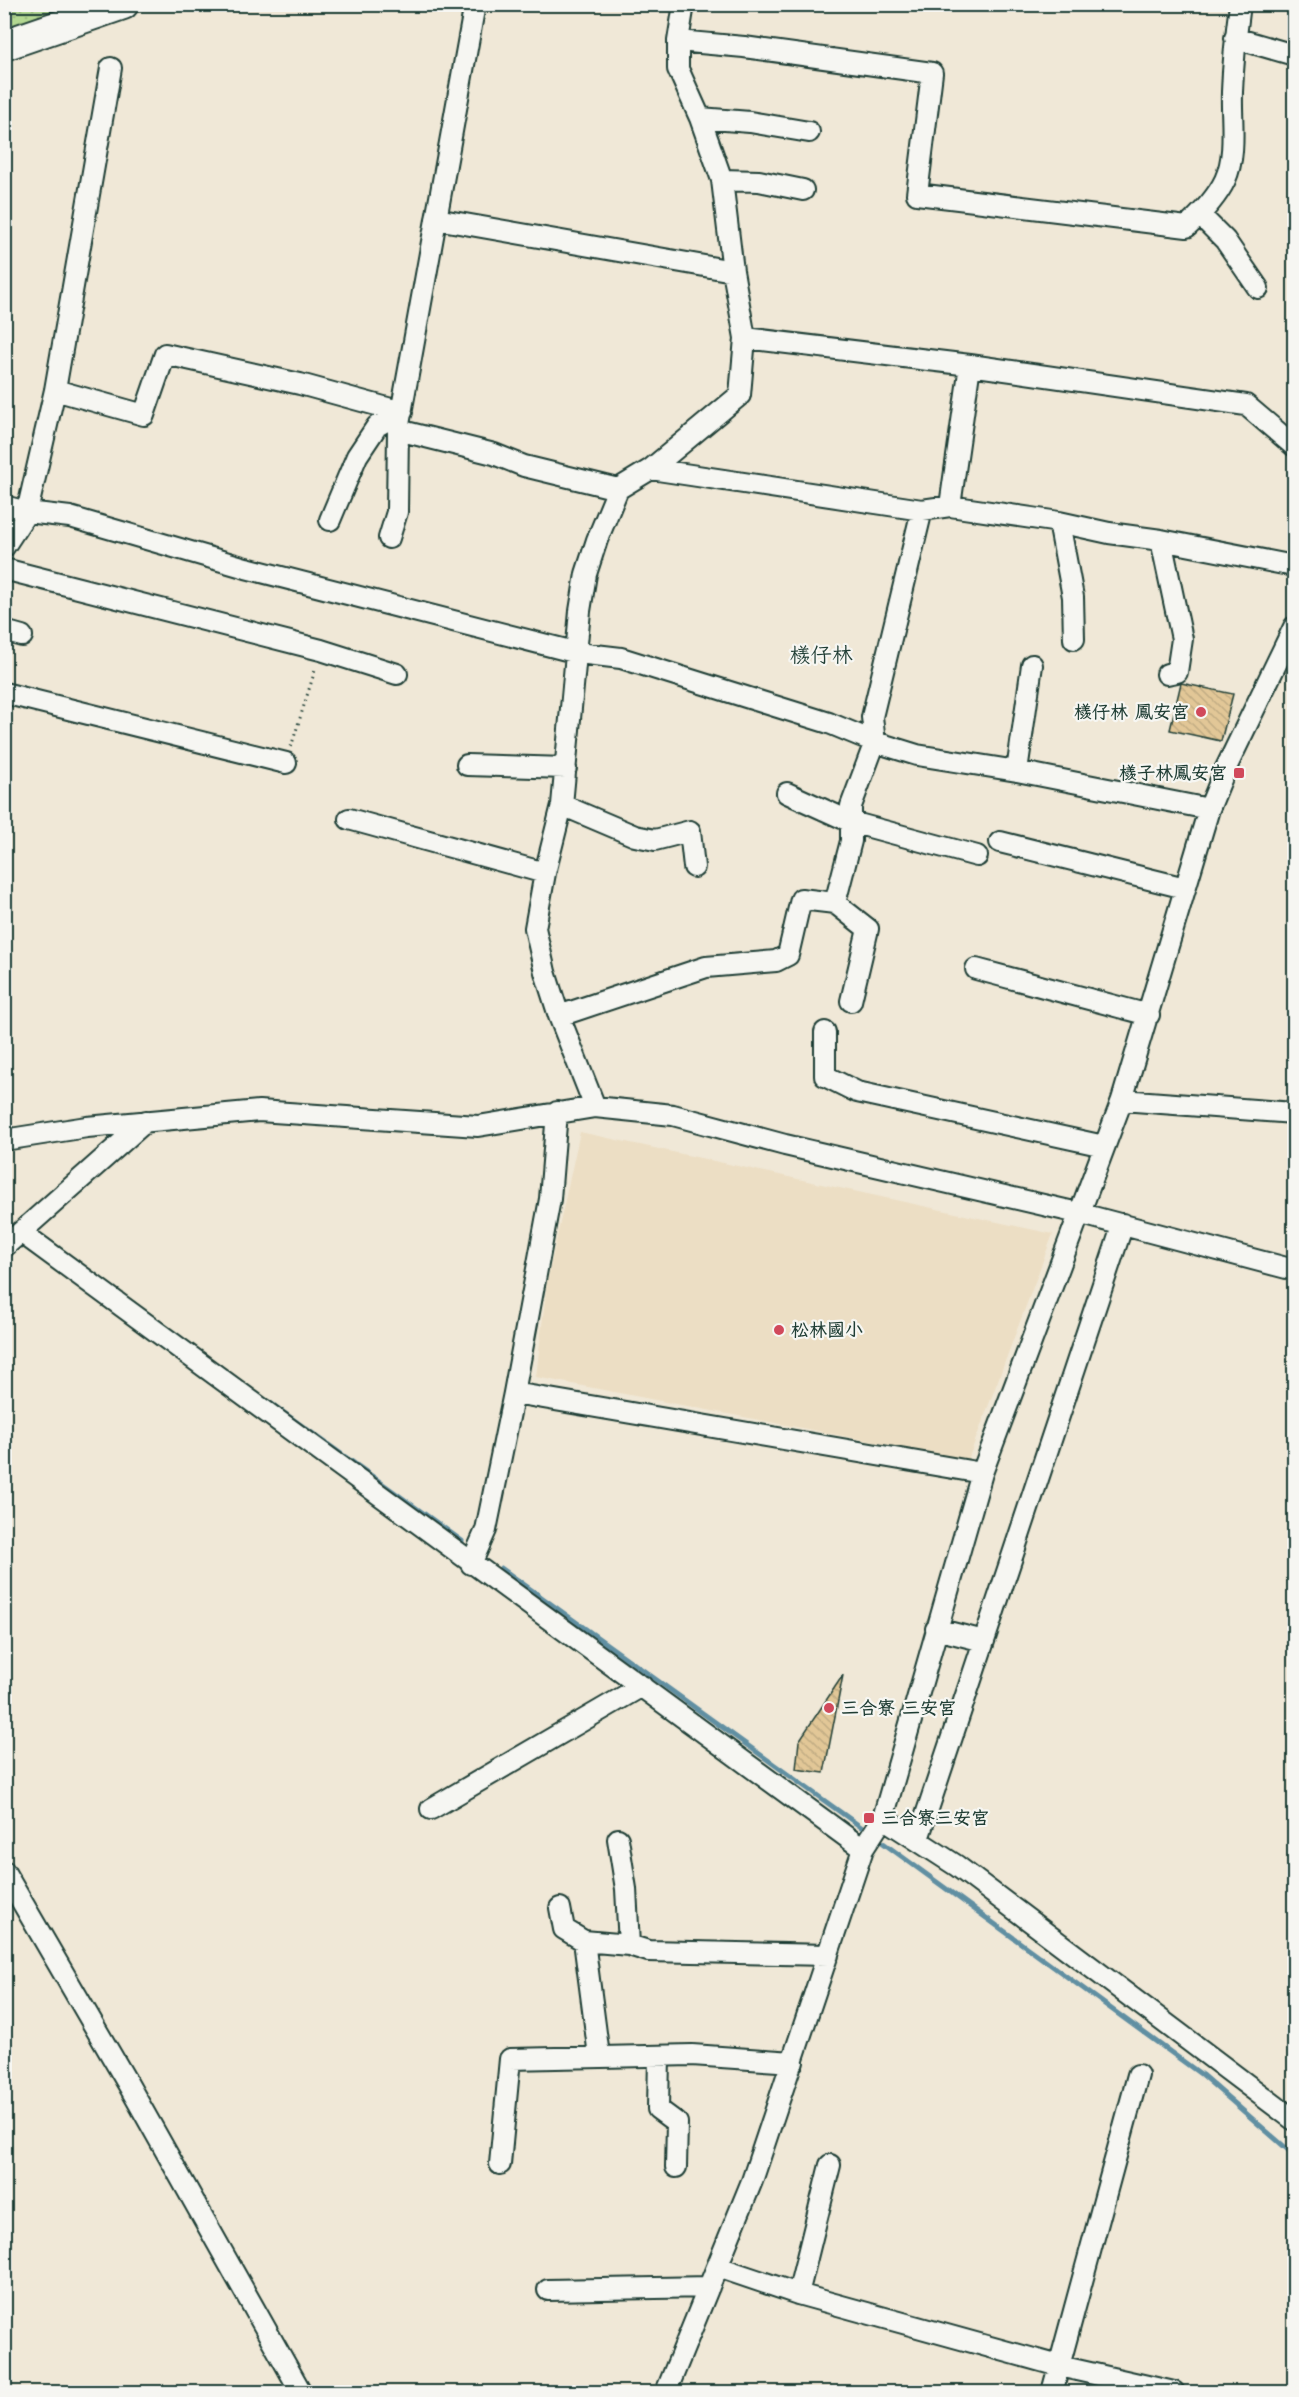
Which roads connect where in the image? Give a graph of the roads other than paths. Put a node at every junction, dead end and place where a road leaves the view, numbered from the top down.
1 (123, 4) edge
2 (475, 4) edge
3 (684, 4) edge
4 (1240, 4) edge
5 (1235, 38) junction
6 (678, 41) junction
7 (4, 45) edge
8 (1294, 55) edge
9 (111, 68) dead end
10 (700, 118) junction
11 (809, 132) dead end
12 (722, 180) junction
13 (803, 190) dead end
14 (1200, 215) junction
15 (436, 219) junction
16 (733, 271) junction
17 (1258, 288) dead end
18 (745, 338) junction
19 (970, 365) junction
20 (55, 390) junction
21 (400, 421) junction
22 (1294, 446) edge
23 (651, 469) junction
24 (618, 489) junction
25 (4, 506) edge
26 (950, 507) junction
27 (922, 510) junction
28 (27, 512) junction
29 (330, 520) dead end
30 (1059, 522) junction
31 (389, 538) dead end
32 (1161, 540) junction
33 (4, 547) edge
34 (1294, 566) edge
35 (4, 569) edge
36 (1293, 632) edge
37 (1074, 639) dead end
38 (578, 653) junction
39 (1032, 665) dead end
40 (397, 674) dead end
41 (1167, 674) dead end
42 (4, 693) edge
43 (875, 742) junction
44 (286, 763) road end
45 (467, 765) dead end
46 (566, 768) junction
47 (1017, 771) junction
48 (787, 793) dead end
49 (562, 805) junction
50 (1209, 809) junction
51 (349, 819) dead end
52 (851, 822) junction
53 (1000, 842) dead end
54 (977, 856) dead end
55 (694, 867) dead end
56 (545, 873) junction
57 (1185, 888) junction
58 (835, 903) junction
59 (976, 969) dead end
60 (851, 1001) dead end
61 (1149, 1015) junction
62 (559, 1016) junction
63 (825, 1032) dead end
64 (1122, 1100) junction
65 (596, 1107) junction
66 (557, 1112) junction
67 (1294, 1113) edge
68 (146, 1121) junction
69 (4, 1140) edge
70 (1104, 1146) junction
71 (1078, 1212) junction
72 (1124, 1224) junction
73 (22, 1233) junction
74 (4, 1247) edge
75 (1294, 1270) edge
76 (514, 1393) junction
77 (982, 1473) junction
78 (471, 1564) junction
79 (936, 1629) junction
80 (984, 1641) junction
81 (642, 1686) junction
82 (431, 1809) dead end
83 (883, 1818) junction
84 (618, 1839) dead end
85 (918, 1839) junction
86 (863, 1850) junction
87 (4, 1871) edge
88 (560, 1908) dead end
89 (584, 1941) junction
90 (629, 1944) junction
91 (828, 1955) junction
92 (599, 2056) junction
93 (659, 2056) junction
94 (793, 2062) junction
95 (1138, 2075) dead end
96 (1294, 2120) edge
97 (500, 2164) dead end
98 (830, 2165) dead end
99 (676, 2168) dead end
100 (718, 2267) junction
101 (709, 2287) junction
102 (548, 2290) dead end
103 (798, 2294) junction
104 (1059, 2366) junction
105 (1119, 2386) edge
106 (301, 2392) edge
107 (666, 2392) edge
108 (1053, 2392) edge
109 (1174, 2392) edge

1 - 7 highway
2 - 15 street
3 - 6 street
4 - 5 street
5 - 8 street
5 - 14 street
6 - 10 street
6 - 14 street
9 - 20 street
10 - 11 street
10 - 12 street
12 - 13 street
12 - 16 street
14 - 17 street
15 - 16 street
15 - 21 street
16 - 18 street
18 - 19 street
18 - 23 street
19 - 22 street
19 - 26 street
20 - 21 street
20 - 28 street
21 - 24 street
21 - 29 street
21 - 31 street
23 - 24 street
23 - 27 street
24 - 38 street
25 - 28 street
26 - 27 street
26 - 30 street
27 - 43 street
28 - 33 street
28 - 38 street
30 - 32 street
30 - 37 street
32 - 34 street
32 - 41 street
35 - 40 street
36 - 50 street
38 - 43 street
38 - 46 street
39 - 47 street
42 - 44 street
43 - 47 street
43 - 52 street
45 - 46 street
46 - 49 street
47 - 50 street
48 - 52 street
49 - 55 street
49 - 56 street
50 - 57 street
51 - 56 street
52 - 54 street
52 - 58 street
53 - 57 street
56 - 62 street
57 - 61 street
58 - 60 street
58 - 62 street
59 - 61 street
61 - 64 street
62 - 65 street
63 - 70 street
64 - 67 street
64 - 70 street
65 - 66 street
65 - 71 street
66 - 68 street
66 - 76 street
68 - 69 street
68 - 73 street
70 - 71 street
71 - 72 street
71 - 77 street
72 - 75 street
72 - 80 street
73 - 74 street
73 - 78 street
76 - 77 street
76 - 78 street
77 - 79 street
78 - 81 street
79 - 80 street
79 - 83 street
80 - 85 street
81 - 82 street
81 - 86 street
83 - 85 street
83 - 86 street
84 - 90 street
85 - 96 street
86 - 91 street
87 - 106 street
88 - 89 street
89 - 90 street
89 - 92 street
90 - 91 street
91 - 94 street
92 - 93 street
92 - 97 street
93 - 94 street
93 - 99 street
94 - 100 street
95 - 104 street
98 - 103 street
100 - 101 street
100 - 103 street
101 - 102 street
101 - 107 street
103 - 104 street
104 - 105 street
104 - 108 street
105 - 109 street

